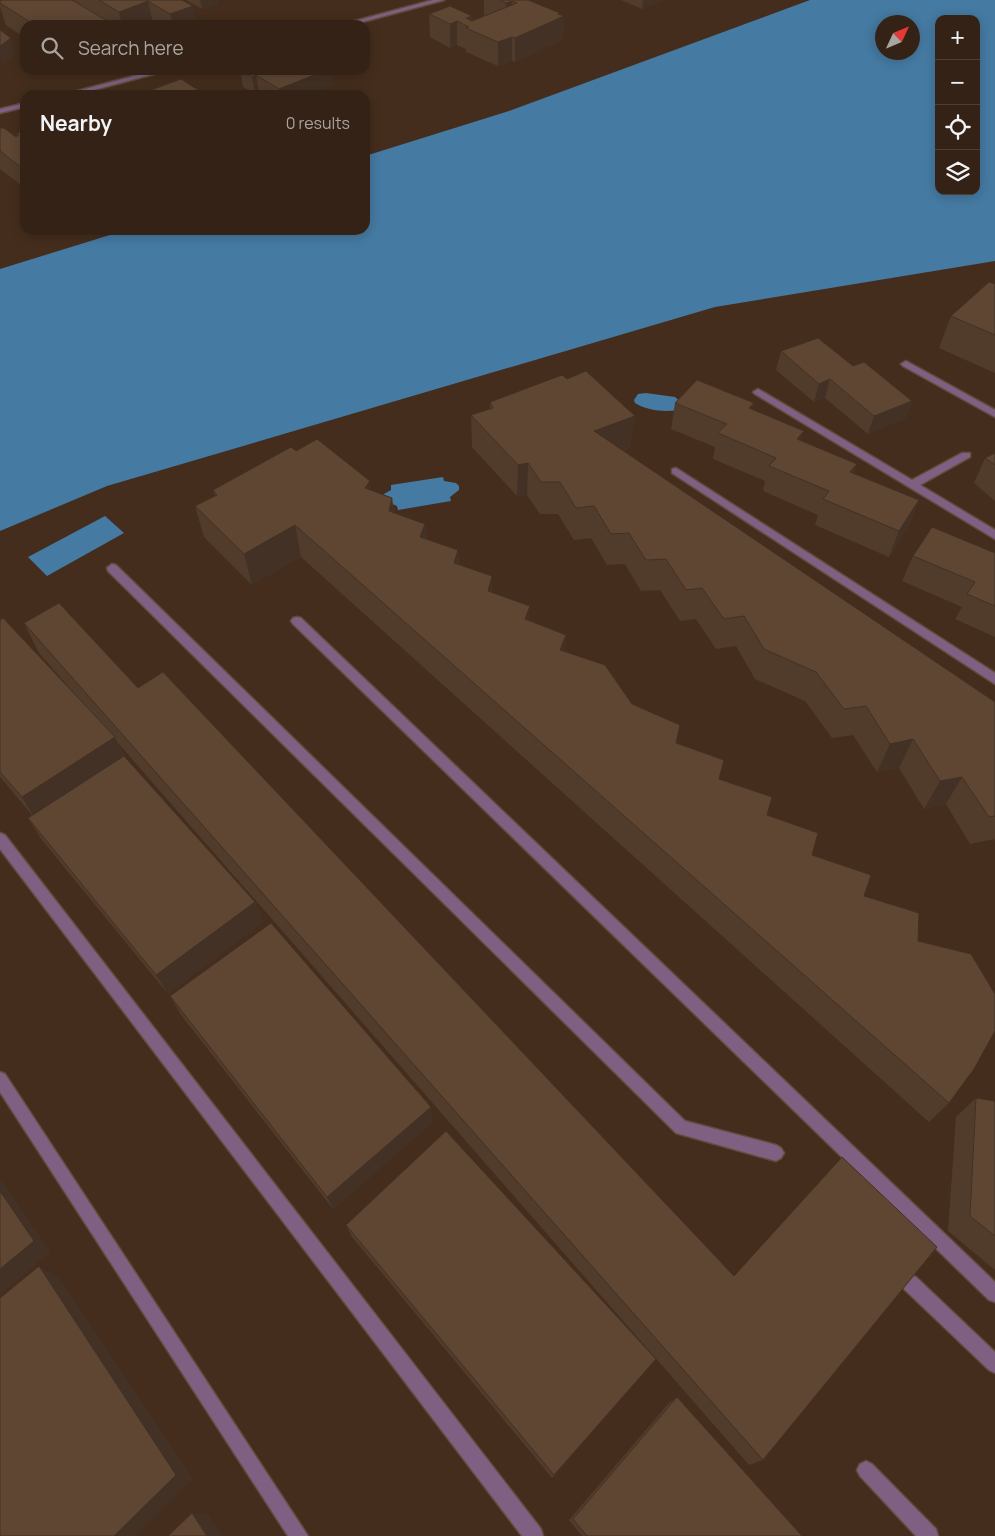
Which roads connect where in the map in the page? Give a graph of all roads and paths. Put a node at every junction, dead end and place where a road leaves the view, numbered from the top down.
1 (441, 0) edge
2 (363, 20) edge
3 (145, 75) edge
4 (86, 90) edge
5 (20, 106) edge
6 (0, 112) edge
7 (906, 364) dead end
8 (758, 392) dead end
9 (995, 414) edge
10 (966, 454) dead end
11 (676, 471) dead end
12 (912, 485) junction
13 (995, 536) edge
14 (112, 568) dead end
15 (297, 621) dead end
16 (995, 679) edge
17 (0, 839) edge
18 (0, 1079) edge
19 (776, 1153) dead end
20 (910, 1282) edge
21 (995, 1294) edge
22 (995, 1364) edge
23 (866, 1470) dead end
24 (299, 1536) edge
25 (534, 1536) edge
26 (929, 1536) edge

1 - 2 street
3 - 4 street
5 - 6 street
7 - 9 street
8 - 12 street
10 - 12 street
11 - 16 street
12 - 13 street
14 - 19 street
15 - 21 street
17 - 25 street
18 - 24 street
20 - 22 street
23 - 26 street

